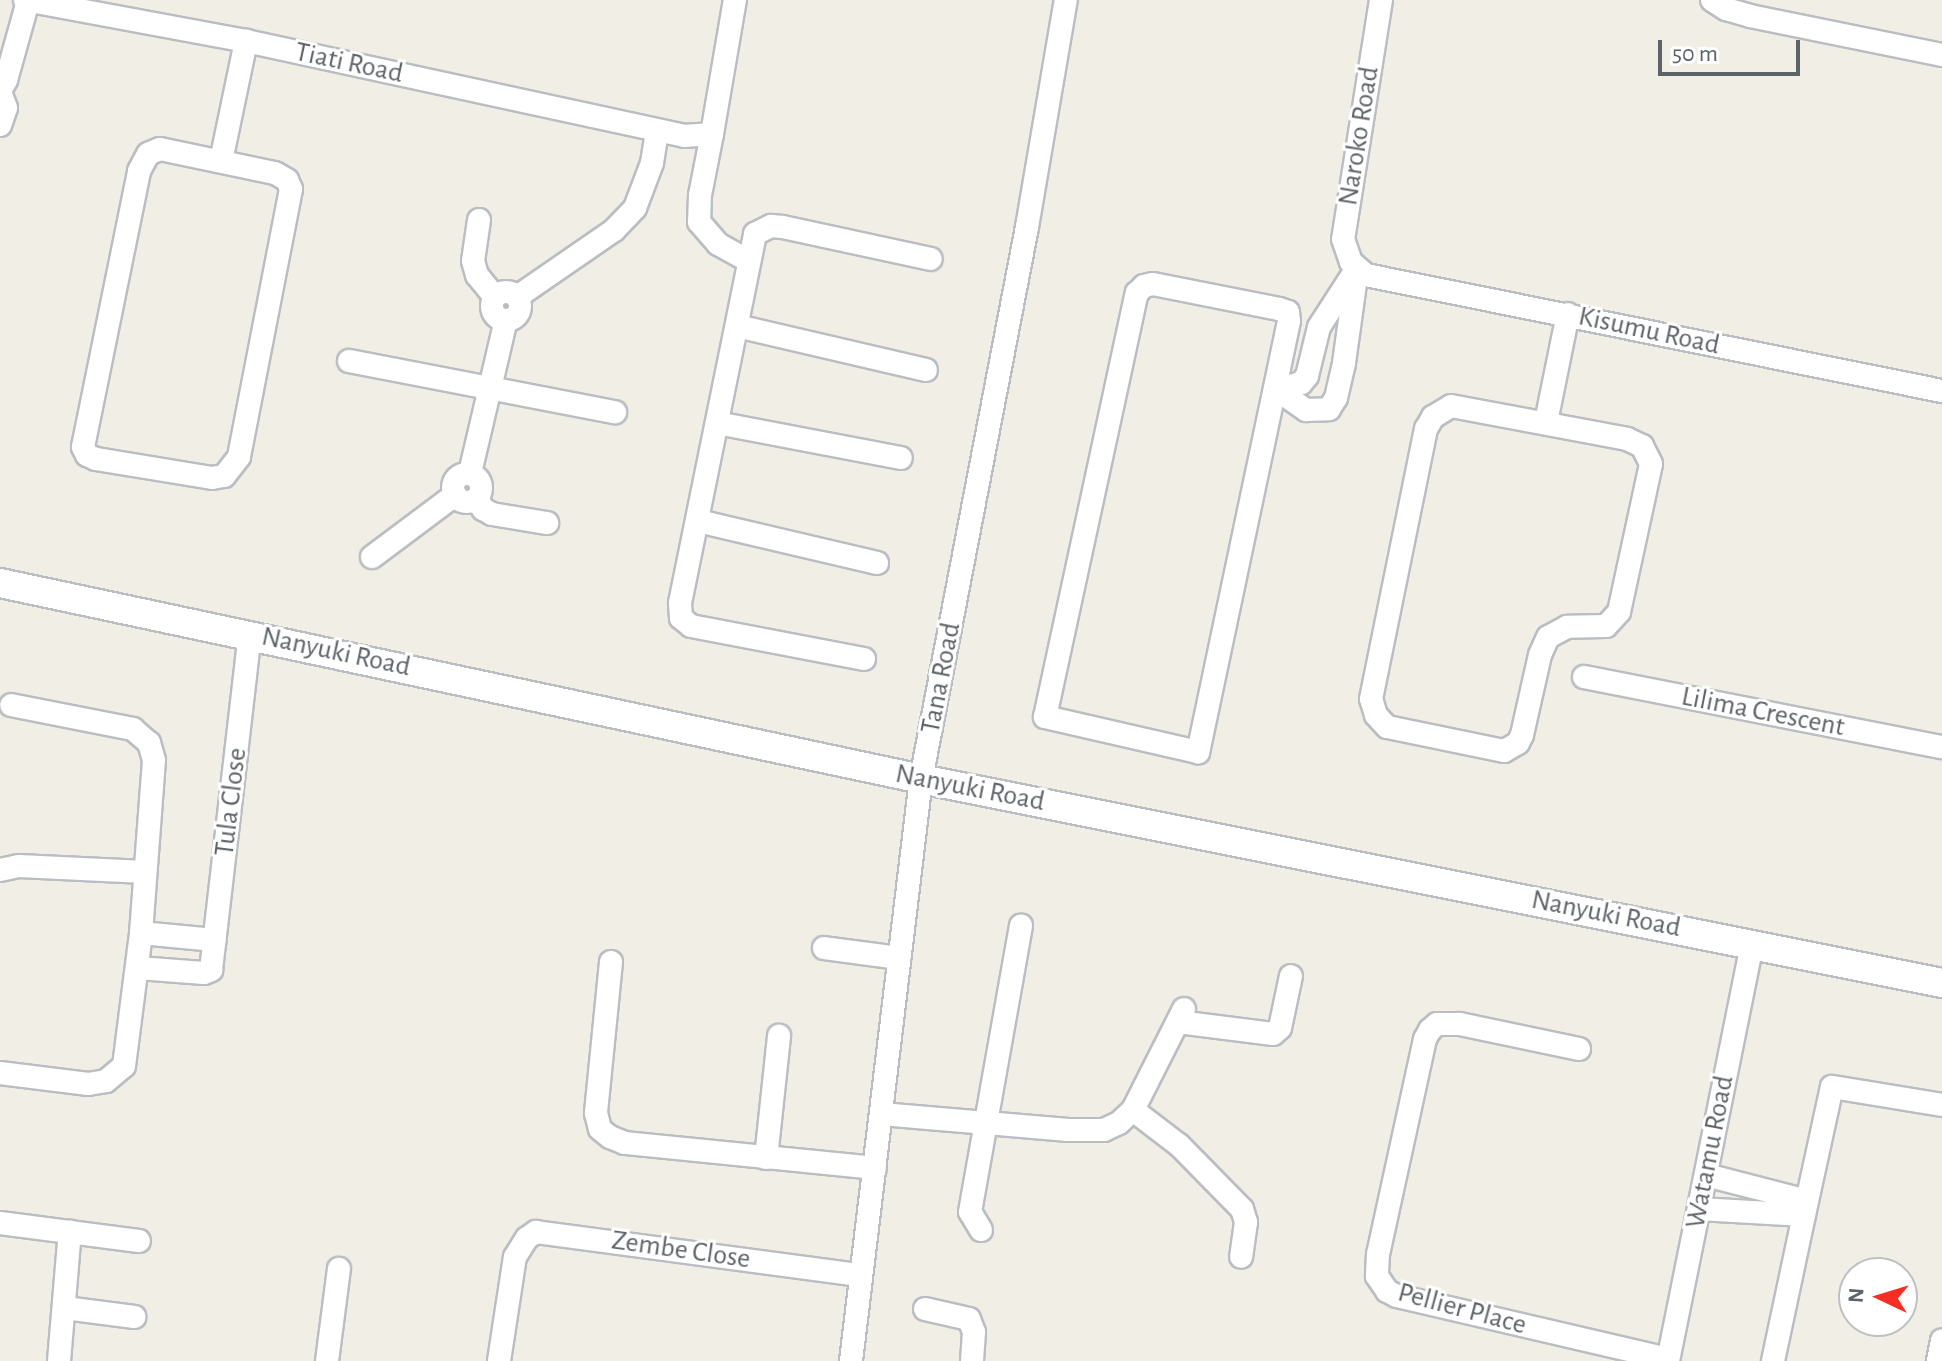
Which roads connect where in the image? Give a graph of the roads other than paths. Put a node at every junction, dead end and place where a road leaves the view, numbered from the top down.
1 (26, 0) edge
2 (735, 0) edge
3 (1066, 0) edge
4 (1381, 0) edge
5 (1712, 0) edge
6 (246, 41) junction
7 (1942, 55) edge
8 (0, 92) edge
9 (0, 125) edge
10 (664, 133) junction
11 (712, 134) junction
12 (221, 161) junction
13 (479, 220) dead end
14 (931, 259) dead end
15 (747, 260) junction
16 (1357, 269) junction
17 (506, 297) junction
18 (1568, 314) junction
19 (737, 326) junction
20 (349, 361) dead end
21 (926, 370) dead end
22 (491, 388) junction
23 (1276, 389) junction
24 (1942, 391) edge
25 (615, 412) dead end
26 (1546, 422) junction
27 (717, 423) junction
28 (901, 458) dead end
29 (470, 473) junction
30 (455, 495) junction
31 (477, 499) junction
32 (698, 521) junction
33 (547, 523) dead end
34 (372, 557) dead end
35 (877, 563) dead end
36 (0, 583) edge
37 (250, 634) junction
38 (864, 659) dead end
39 (1584, 677) dead end
40 (11, 705) dead end
41 (1942, 747) edge
42 (921, 779) junction
43 (0, 870) edge
44 (145, 872) junction
45 (1021, 925) dead end
46 (141, 933) junction
47 (215, 940) junction
48 (1752, 943) junction
49 (824, 948) dead end
50 (899, 958) junction
51 (611, 962) dead end
52 (138, 968) junction
53 (1291, 976) dead end
54 (1942, 983) edge
55 (779, 1036) dead end
56 (1579, 1049) dead end
57 (0, 1073) edge
58 (1942, 1105) edge
59 (1133, 1110) junction
60 (881, 1114) junction
61 (988, 1123) junction
62 (766, 1158) junction
63 (875, 1168) junction
64 (1706, 1175) junction
65 (1753, 1201) junction
66 (1806, 1208) junction
67 (1699, 1209) junction
68 (0, 1223) edge
69 (981, 1230) dead end
70 (70, 1231) junction
71 (139, 1241) dead end
72 (1241, 1257) dead end
73 (339, 1269) dead end
74 (860, 1275) junction
75 (65, 1308) junction
76 (925, 1309) dead end
77 (134, 1317) dead end
78 (1942, 1340) edge
79 (1668, 1360) edge
80 (59, 1361) edge
81 (327, 1361) edge
82 (499, 1361) edge
83 (851, 1361) edge
84 (972, 1361) edge
85 (1773, 1361) edge
86 (1938, 1361) edge

1 - 6 street, Tiati Road
1 - 8 street
2 - 11 street
3 - 42 street, Tana Road
4 - 16 street, Naroko Road
5 - 7 street
6 - 10 street, Tiati Road
6 - 12 street
8 - 9 street
10 - 11 street, Tiati Road
10 - 17 street
11 - 15 street
12 - 12 street
13 - 17 street
14 - 15 street
15 - 19 street
16 - 18 street, Kisumu Road
16 - 23 street
16 - 23 street
17 - 22 street
18 - 24 street, Kisumu Road
18 - 26 street
19 - 21 street
19 - 27 street
20 - 22 street
22 - 25 street
22 - 29 street
23 - 23 street
26 - 26 street
27 - 28 street
27 - 32 street
29 - 30 street
29 - 31 street
30 - 31 street
30 - 34 street
31 - 33 street
32 - 35 street
32 - 38 street
36 - 37 street, Nanyuki Road
37 - 42 street, Nanyuki Road
37 - 47 street, Tula Close
39 - 41 street, Lilima Crescent
40 - 44 street
42 - 48 street, Nanyuki Road
42 - 50 street, Tana Road
43 - 44 street
44 - 46 street
45 - 61 street
46 - 47 street
46 - 52 street
47 - 52 street, Tula Close
48 - 54 street, Nanyuki Road
48 - 64 street, Watamu Road
49 - 50 street
50 - 60 street, Tana Road
51 - 62 street
52 - 57 street
53 - 59 street
55 - 62 street
56 - 79 street, Pellier Place
58 - 66 street
59 - 61 street
59 - 72 street
60 - 61 street
60 - 63 street, Tana Road
61 - 69 street
62 - 63 street
63 - 74 street, Tana Road
64 - 65 street
64 - 67 street, Watamu Road
65 - 66 street
65 - 67 street
66 - 85 street
67 - 79 street, Watamu Road
68 - 70 street
70 - 71 street
70 - 75 street
73 - 81 street
74 - 82 street, Zembe Close
74 - 83 street, Tana Road
75 - 77 street
75 - 80 street
76 - 84 street
78 - 86 street

